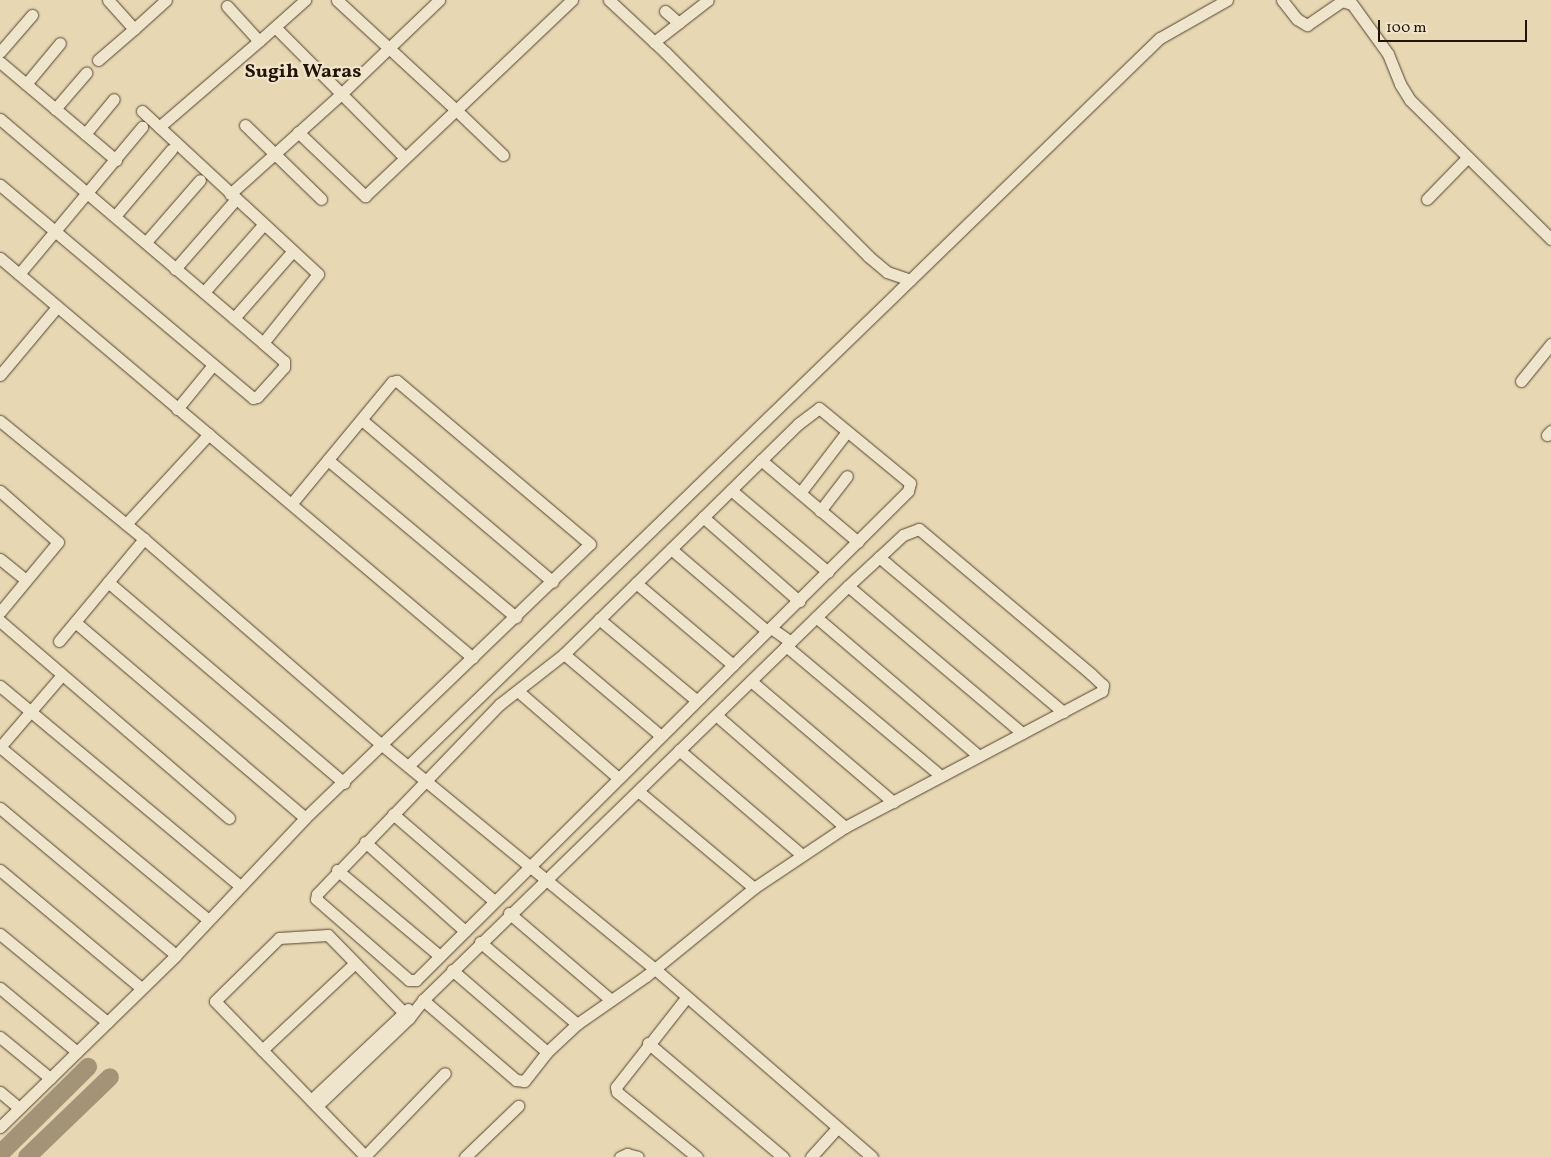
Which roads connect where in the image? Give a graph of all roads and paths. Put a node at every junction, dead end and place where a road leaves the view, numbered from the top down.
1 (108, 0) edge
2 (166, 0) edge
3 (305, 0) edge
4 (337, 0) edge
5 (440, 0) edge
6 (572, 0) edge
7 (609, 0) edge
8 (1227, 0) edge
9 (1282, 0) edge
10 (702, 2) edge
11 (153, 4) edge
12 (227, 6) dead end
13 (665, 11) dead end
14 (32, 15) dead end
15 (679, 23) junction
16 (276, 28) junction
17 (134, 29) junction
18 (259, 41) junction
19 (60, 43) dead end
20 (655, 43) junction
21 (389, 49) junction
22 (0, 52) edge
23 (98, 60) dead end
24 (0, 62) edge
25 (86, 73) dead end
26 (26, 84) junction
27 (341, 94) junction
28 (114, 99) dead end
29 (56, 109) junction
30 (456, 110) junction
31 (142, 111) dead end
32 (0, 120) edge
33 (244, 125) dead end
34 (159, 127) junction
35 (142, 128) dead end
36 (298, 132) junction
37 (85, 134) junction
38 (171, 150) dead end
39 (273, 153) junction
40 (402, 154) dead end
41 (503, 155) dead end
42 (1467, 158) junction
43 (116, 160) junction
44 (200, 180) dead end
45 (0, 185) edge
46 (89, 194) junction
47 (233, 196) junction
48 (320, 199) dead end
49 (1427, 199) dead end
50 (115, 216) junction
51 (263, 225) junction
52 (56, 232) junction
53 (1551, 238) edge
54 (146, 242) junction
55 (292, 252) junction
56 (0, 258) edge
57 (175, 268) junction
58 (19, 274) junction
59 (903, 278) junction
60 (204, 292) junction
61 (57, 307) junction
62 (234, 318) junction
63 (263, 343) junction
64 (1551, 344) edge
65 (213, 365) junction
66 (0, 375) edge
67 (1521, 381) dead end
68 (177, 409) junction
69 (0, 420) edge
70 (362, 420) junction
71 (207, 433) junction
72 (846, 433) junction
73 (328, 460) junction
74 (761, 460) junction
75 (848, 476) dead end
76 (731, 490) junction
77 (0, 491) edge
78 (800, 493) junction
79 (292, 503) junction
80 (820, 511) junction
81 (703, 518) junction
82 (126, 524) junction
83 (144, 539) junction
84 (858, 542) junction
85 (671, 548) junction
86 (879, 557) junction
87 (0, 559) edge
88 (828, 572) junction
89 (26, 580) junction
90 (108, 582) junction
91 (553, 582) junction
92 (636, 583) junction
93 (848, 586) junction
94 (799, 601) junction
95 (0, 612) edge
96 (516, 617) junction
97 (816, 617) junction
98 (599, 619) junction
99 (0, 621) edge
100 (74, 622) junction
101 (770, 630) junction
102 (59, 641) dead end
103 (789, 643) junction
104 (564, 654) junction
105 (473, 658) junction
106 (733, 665) junction
107 (61, 676) junction
108 (751, 681) junction
109 (0, 686) edge
110 (519, 692) junction
111 (696, 700) junction
112 (31, 711) junction
113 (1062, 712) junction
114 (716, 715) junction
115 (1022, 732) junction
116 (660, 735) junction
117 (382, 745) junction
118 (0, 747) edge
119 (679, 750) junction
120 (979, 756) junction
121 (407, 765) junction
122 (941, 776) junction
123 (617, 777) junction
124 (425, 781) junction
125 (344, 783) junction
126 (638, 790) junction
127 (892, 802) junction
128 (0, 808) edge
129 (392, 814) junction
130 (229, 818) dead end
131 (305, 818) junction
132 (845, 827) junction
133 (365, 842) junction
134 (802, 855) junction
135 (531, 866) junction
136 (0, 870) edge
137 (337, 870) junction
138 (545, 878) junction
139 (239, 885) junction
140 (754, 888) junction
141 (494, 902) junction
142 (509, 913) junction
143 (207, 919) junction
144 (465, 930) junction
145 (0, 934) edge
146 (480, 942) junction
147 (176, 955) junction
148 (440, 956) junction
149 (355, 962) junction
150 (452, 970) junction
151 (656, 970) junction
152 (0, 988) edge
153 (141, 988) junction
154 (685, 997) junction
155 (611, 1000) junction
156 (421, 1002) junction
157 (406, 1015) junction
158 (107, 1022) junction
159 (577, 1024) junction
160 (0, 1037) edge
161 (648, 1043) junction
162 (262, 1050) junction
163 (77, 1052) junction
164 (547, 1052) junction
165 (445, 1073) dead end
166 (50, 1078) junction
167 (0, 1092) edge
168 (314, 1103) junction
169 (518, 1106) dead end
170 (19, 1108) junction
171 (0, 1127) edge
172 (837, 1128) junction
173 (366, 1157) edge
174 (465, 1157) edge
175 (620, 1157) edge
176 (638, 1157) edge
177 (697, 1157) edge
178 (783, 1157) edge
179 (811, 1157) edge
180 (872, 1157) edge

1 - 17 street
2 - 11 street
3 - 16 street
4 - 21 street
5 - 21 street
6 - 30 street
7 - 20 street
8 - 59 street
9 - 42 street
10 - 15 street
11 - 17 street
12 - 18 street
13 - 15 street
14 - 22 street
15 - 20 street
16 - 18 street
16 - 27 street
17 - 23 street
18 - 34 street
19 - 26 street
20 - 59 street
21 - 27 street
21 - 30 street
24 - 26 street
25 - 29 street
26 - 29 street
27 - 36 street
27 - 40 street
28 - 37 street
29 - 37 street
30 - 36 street
30 - 41 street
31 - 34 street
32 - 46 street
33 - 39 street
34 - 47 street
35 - 43 street
36 - 39 street
37 - 43 street
38 - 50 street
39 - 47 street
39 - 48 street
42 - 49 street
42 - 53 street
43 - 46 street
44 - 54 street
45 - 52 street
46 - 50 street
46 - 52 street
47 - 51 street
47 - 57 street
50 - 54 street
51 - 55 street
51 - 60 street
52 - 58 street
52 - 65 street
54 - 57 street
55 - 62 street
55 - 63 street
56 - 58 street
57 - 60 street
58 - 61 street
59 - 121 street
60 - 62 street
61 - 66 street
61 - 68 street
62 - 63 street
63 - 65 street
64 - 67 street
65 - 68 street
68 - 71 street
69 - 82 street
70 - 73 street
70 - 91 street
70 - 91 street
71 - 79 street
71 - 82 street
72 - 74 street
72 - 78 street
72 - 84 street
73 - 79 street
73 - 96 street
74 - 76 street
74 - 78 street
75 - 80 street
76 - 81 street
76 - 88 street
77 - 89 street
78 - 80 street
79 - 105 street
80 - 84 street
81 - 85 street
81 - 94 street
82 - 83 street
83 - 90 street
83 - 117 street
84 - 88 street
85 - 92 street
85 - 101 street
86 - 93 street
86 - 113 street
86 - 113 street
87 - 89 street
88 - 94 street
89 - 95 street
90 - 100 street
90 - 125 street
91 - 96 street
92 - 98 street
92 - 106 street
93 - 97 street
93 - 115 street
94 - 101 street
96 - 105 street
97 - 103 street
97 - 120 street
98 - 104 street
98 - 111 street
99 - 107 street
100 - 102 street
100 - 131 street
101 - 103 street
101 - 106 street
103 - 108 street
103 - 122 street
104 - 110 street
104 - 116 street
105 - 117 street
106 - 111 street
107 - 112 street
107 - 130 street
108 - 114 street
108 - 127 street
109 - 112 street
110 - 123 street
110 - 124 street
111 - 116 street
112 - 118 street
112 - 139 street
113 - 115 street
114 - 119 street
114 - 132 street
115 - 120 street
116 - 123 street
117 - 121 street
117 - 125 street
118 - 143 street
119 - 126 street
119 - 134 street
120 - 122 street
121 - 124 street
122 - 127 street
123 - 135 street
124 - 129 street
124 - 135 street
125 - 131 street
126 - 138 street
126 - 140 street
127 - 132 street
128 - 147 street
129 - 133 street
129 - 141 street
131 - 139 street
132 - 134 street
133 - 137 street
133 - 144 street
134 - 140 street
135 - 138 street
135 - 141 street
136 - 153 street
137 - 148 street
137 - 148 street
138 - 142 street
138 - 151 street
139 - 143 street
140 - 151 street
141 - 144 street
142 - 146 street
142 - 155 street
143 - 147 street
144 - 148 street
145 - 158 street
146 - 150 street
146 - 159 street
147 - 153 street
149 - 157 street
149 - 162 street
149 - 162 street
150 - 156 street
150 - 164 street
151 - 154 street
151 - 155 street
152 - 163 street
153 - 158 street
154 - 161 street
154 - 172 street
155 - 159 street
156 - 157 street
156 - 164 street
157 - 168 street
158 - 163 street
159 - 164 street
160 - 166 street
161 - 177 street
161 - 178 street
162 - 168 street
163 - 166 street
165 - 173 street
166 - 170 street
167 - 170 street
168 - 173 street
169 - 174 street
170 - 171 street
172 - 179 street
172 - 180 street
175 - 176 street

